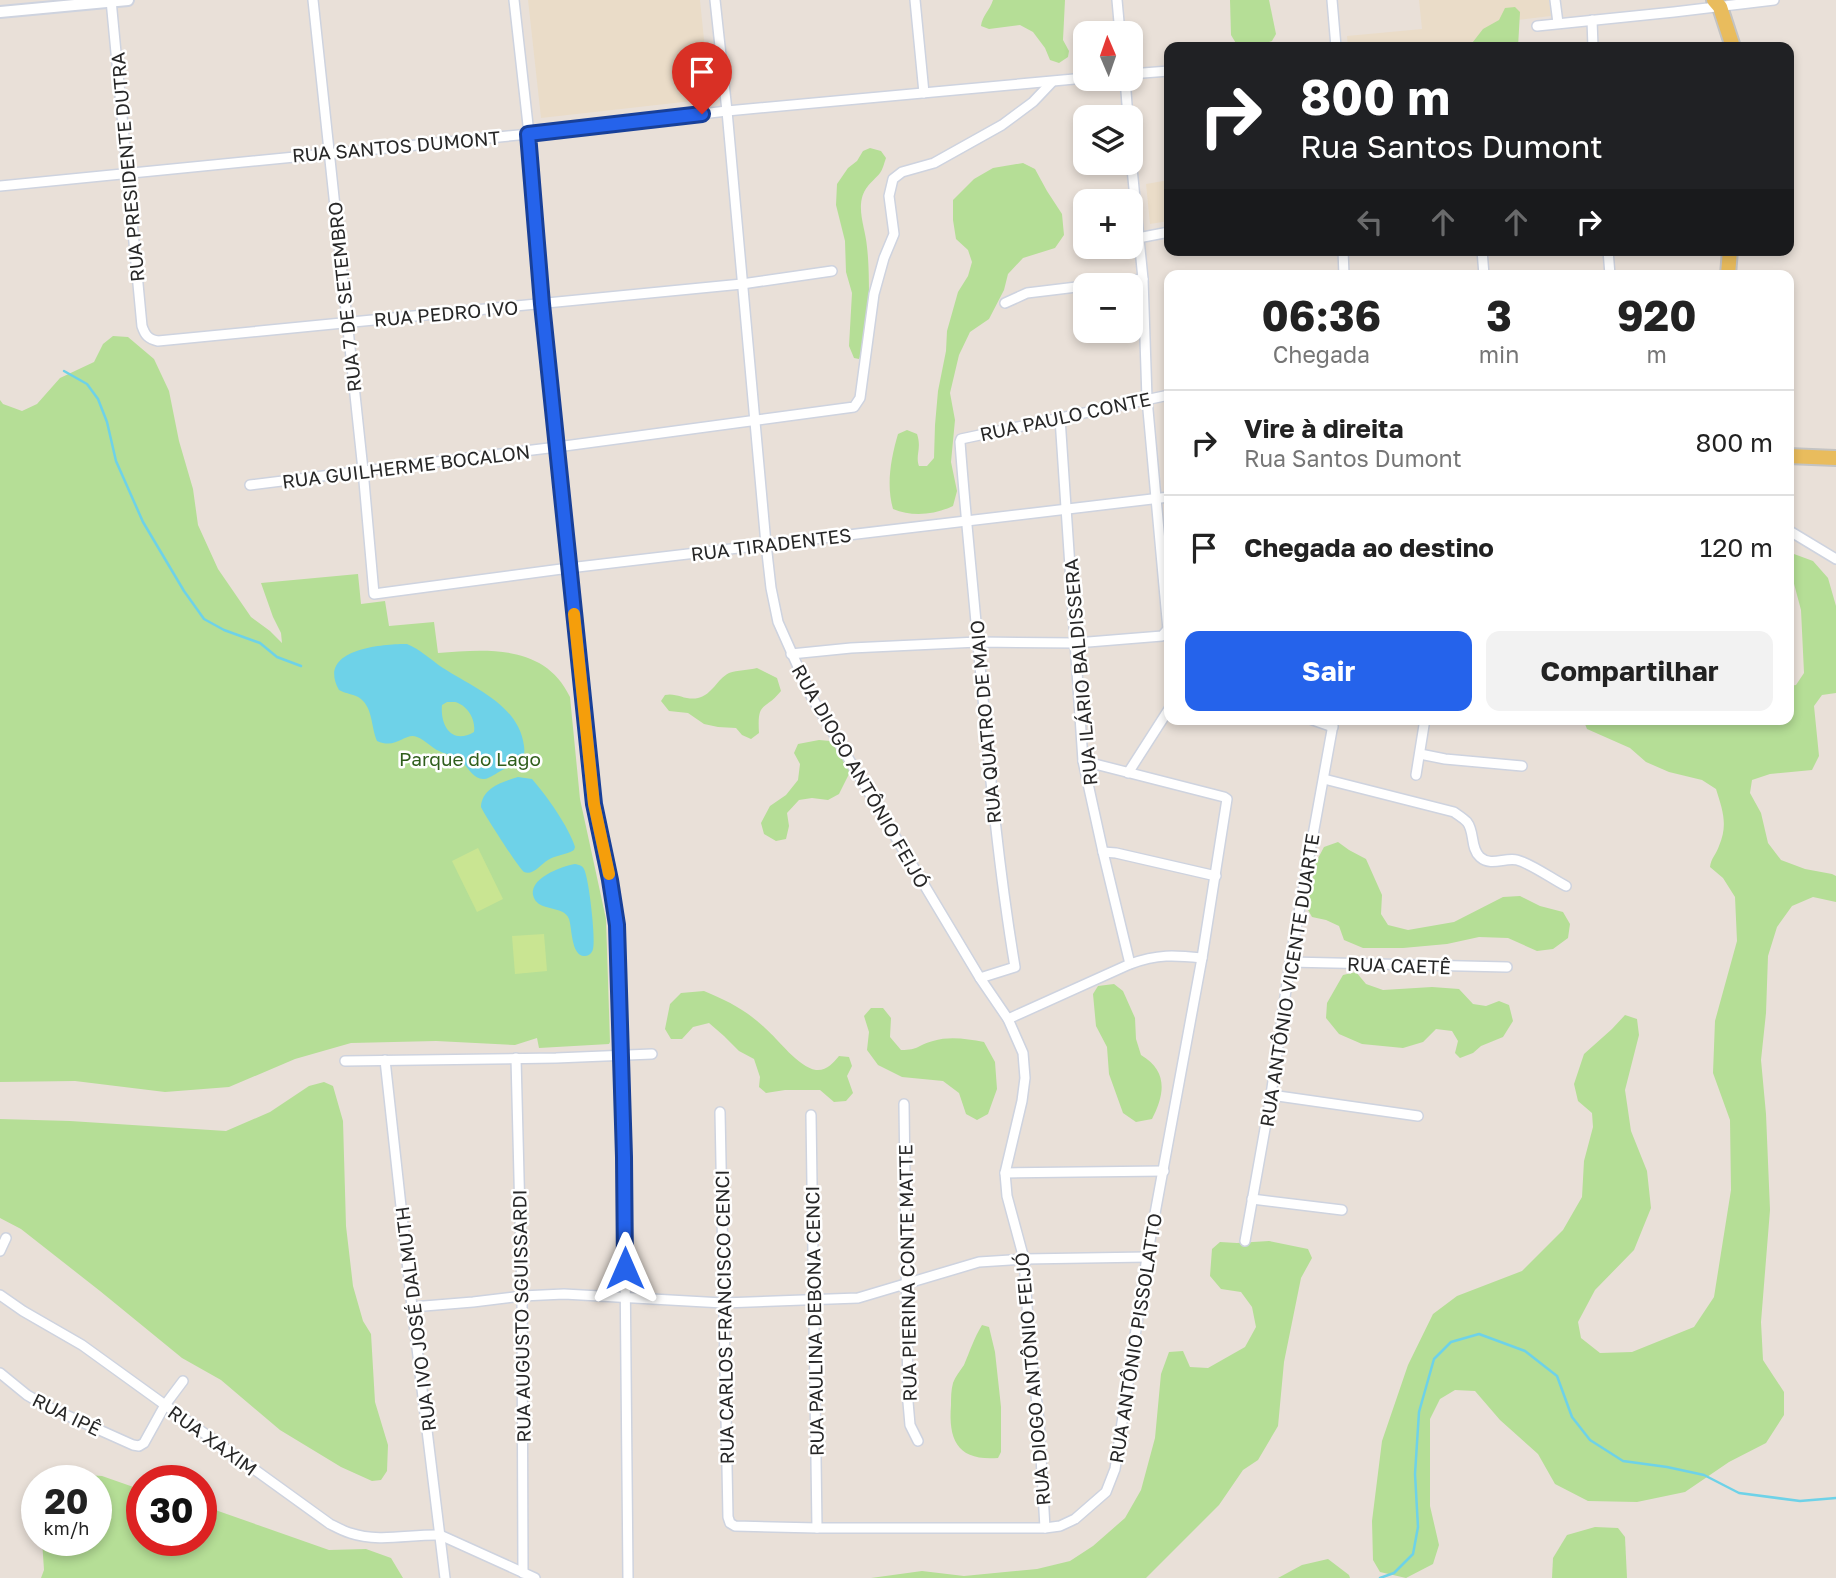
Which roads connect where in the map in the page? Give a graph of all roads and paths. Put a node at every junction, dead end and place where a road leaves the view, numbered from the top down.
1 (128, 0) edge
2 (313, 0) edge
3 (514, 0) edge
4 (715, 0) edge
5 (915, 0) edge
6 (1117, 0) edge
7 (1332, 0) edge
8 (1555, 0) edge
9 (1774, 0) edge
10 (111, 1) edge
11 (1718, 2) edge
12 (0, 12) edge
13 (1591, 20) junction
14 (1120, 21) edge
15 (1558, 23) junction
16 (1537, 26) dead end
17 (1336, 42) edge
18 (1593, 42) edge
19 (1731, 42) edge
20 (1164, 71) edge
21 (1143, 73) edge
22 (1073, 80) edge
23 (1052, 82) junction
24 (924, 93) junction
25 (727, 111) junction
26 (528, 134) junction
27 (328, 152) junction
28 (128, 173) junction
29 (0, 186) edge
30 (1164, 233) edge
31 (1143, 237) edge
32 (832, 271) dead end
33 (1143, 279) edge
34 (742, 284) junction
35 (1073, 287) edge
36 (1005, 303) dead end
37 (542, 304) junction
38 (348, 322) junction
39 (144, 334) joint
40 (1164, 396) edge
41 (1147, 399) junction
42 (1060, 418) junction
43 (754, 419) junction
44 (961, 439) joint
45 (557, 447) junction
46 (1794, 456) edge
47 (1814, 458) junction
48 (1836, 458) edge
49 (1794, 461) edge
50 (363, 470) junction
51 (250, 485) dead end
52 (1164, 498) edge
53 (1157, 499) junction
54 (1067, 510) junction
55 (966, 522) junction
56 (1794, 534) edge
57 (766, 544) junction
58 (1836, 559) edge
59 (569, 568) junction
60 (1164, 582) edge
61 (374, 594) joint
62 (1164, 634) edge
63 (978, 642) junction
64 (1076, 643) junction
65 (791, 654) junction
66 (1164, 717) edge
67 (1334, 725) edge
68 (1424, 725) edge
69 (1420, 754) junction
70 (1083, 761) junction
71 (1522, 765) dead end
72 (1128, 773) junction
73 (1416, 775) dead end
74 (1324, 779) junction
75 (1103, 852) junction
76 (1216, 876) junction
77 (1566, 886) dead end
78 (1202, 958) junction
79 (1290, 962) junction
80 (1130, 964) junction
81 (1507, 967) dead end
82 (979, 978) junction
83 (1008, 1019) junction
84 (652, 1054) dead end
85 (621, 1055) junction
86 (516, 1058) junction
87 (345, 1060) dead end
88 (385, 1060) junction
89 (1270, 1095) junction
90 (904, 1104) dead end
91 (720, 1112) dead end
92 (811, 1115) dead end
93 (1418, 1115) dead end
94 (1164, 1171) junction
95 (1005, 1173) junction
96 (1252, 1199) junction
97 (1342, 1210) dead end
98 (6, 1238) dead end
99 (1245, 1241) dead end
100 (0, 1251) edge
101 (1147, 1256) junction
102 (1024, 1259) junction
103 (906, 1284) junction
104 (0, 1295) edge
105 (522, 1296) junction
106 (625, 1296) junction
107 (813, 1299) junction
108 (723, 1303) junction
109 (412, 1307) junction
110 (0, 1373) edge
111 (183, 1381) dead end
112 (165, 1405) junction
113 (918, 1441) dead end
114 (730, 1523) joint
115 (817, 1528) junction
116 (1045, 1528) junction
117 (440, 1535) junction
118 (523, 1573) junction
119 (445, 1578) edge
120 (535, 1578) edge
121 (628, 1578) edge

1 - 10 street
2 - 27 street, RUA 7 DE SETEMBRO
3 - 26 street
4 - 25 street, RUA DIOGO ANTÔNIO FEIJÓ
5 - 24 street
6 - 14 street
7 - 17 street
8 - 15 street
9 - 11 street
10 - 12 street
10 - 28 street, RUA PRESIDENTE DUTRA
11 - 13 street
11 - 19 main road
13 - 15 street
13 - 18 street
15 - 16 street
20 - 21 street
22 - 23 street, RUA SANTOS DUMONT
23 - 24 street, RUA SANTOS DUMONT
23 - 43 street, RUA GUILHERME BOCALON
24 - 25 street, RUA SANTOS DUMONT
25 - 26 street, RUA SANTOS DUMONT
25 - 34 street, RUA DIOGO ANTÔNIO FEIJÓ
26 - 27 street, RUA SANTOS DUMONT
26 - 37 street
27 - 28 street, RUA SANTOS DUMONT
27 - 38 street, RUA 7 DE SETEMBRO
28 - 29 street, RUA SANTOS DUMONT
28 - 39 street, RUA PRESIDENTE DUTRA
30 - 31 street
32 - 34 street, RUA PEDRO IVO
33 - 41 street
34 - 37 street, RUA PEDRO IVO
34 - 43 street, RUA DIOGO ANTÔNIO FEIJÓ
35 - 36 street
37 - 38 street, RUA PEDRO IVO
37 - 45 street
38 - 39 street, RUA PEDRO IVO
38 - 50 street, RUA 7 DE SETEMBRO
40 - 41 street, RUA PAULO CONTE
41 - 42 street, RUA PAULO CONTE
41 - 53 street
42 - 44 street, RUA PAULO CONTE
42 - 54 street, RUA ILÁRIO BALDISSERA
43 - 45 street, RUA GUILHERME BOCALON
43 - 57 street, RUA DIOGO ANTÔNIO FEIJÓ
44 - 55 street, RUA QUATRO DE MAIO
45 - 50 street, RUA GUILHERME BOCALON
45 - 59 street
46 - 47 main road
47 - 48 main road
47 - 49 main road
50 - 51 street, RUA GUILHERME BOCALON
50 - 61 street, RUA 7 DE SETEMBRO
52 - 53 street, RUA TIRADENTES
53 - 54 street, RUA TIRADENTES
53 - 60 street
54 - 55 street, RUA TIRADENTES
54 - 64 street, RUA ILÁRIO BALDISSERA
55 - 57 street, RUA TIRADENTES
55 - 63 street, RUA QUATRO DE MAIO
56 - 58 street
57 - 59 street, RUA TIRADENTES
57 - 65 street, RUA DIOGO ANTÔNIO FEIJÓ
59 - 61 street, RUA TIRADENTES
59 - 85 street
62 - 64 street
63 - 64 street
63 - 65 street
63 - 82 street, RUA QUATRO DE MAIO
64 - 70 street, RUA ILÁRIO BALDISSERA
65 - 82 street, RUA DIOGO ANTÔNIO FEIJÓ
66 - 72 street
67 - 74 street, RUA ANTÔNIO VICENTE DUARTE
68 - 69 street
69 - 71 street
69 - 73 street
70 - 72 street
70 - 75 street, RUA ILÁRIO BALDISSERA
72 - 76 street, RUA ANTÔNIO PISSOLATTO
74 - 77 street
74 - 79 street, RUA ANTÔNIO VICENTE DUARTE
75 - 76 street
75 - 80 street, RUA ILÁRIO BALDISSERA
76 - 78 street, RUA ANTÔNIO PISSOLATTO
78 - 80 street
78 - 94 street, RUA ANTÔNIO PISSOLATTO
79 - 81 street, RUA CAETÊ
79 - 89 street, RUA ANTÔNIO VICENTE DUARTE
80 - 83 street
82 - 83 street, RUA DIOGO ANTÔNIO FEIJÓ
83 - 95 street, RUA DIOGO ANTÔNIO FEIJÓ
84 - 85 street
85 - 86 street
85 - 106 street
86 - 88 street
86 - 105 street, RUA AUGUSTO SGUISSARDI
87 - 88 street
88 - 109 street, RUA IVO JOSÉ DALMUTH
89 - 93 street
89 - 96 street, RUA ANTÔNIO VICENTE DUARTE
90 - 103 street, RUA PIERINA CONTE MATTE
91 - 108 street, RUA CARLOS FRANCISCO CENCI
92 - 107 street, RUA PAULINA DEBONA CENCI
94 - 95 street
94 - 101 street, RUA ANTÔNIO PISSOLATTO
95 - 102 street, RUA DIOGO ANTÔNIO FEIJÓ
96 - 97 street
96 - 99 street, RUA ANTÔNIO VICENTE DUARTE
98 - 100 street
101 - 102 street
101 - 116 street, RUA ANTÔNIO PISSOLATTO
102 - 103 street
102 - 116 street, RUA DIOGO ANTÔNIO FEIJÓ
103 - 107 street
103 - 113 street, RUA PIERINA CONTE MATTE
104 - 112 street, RUA XAXIM
105 - 106 street
105 - 109 street
105 - 118 street, RUA AUGUSTO SGUISSARDI
106 - 108 street
106 - 121 street
107 - 108 street
107 - 115 street, RUA PAULINA DEBONA CENCI
108 - 114 street, RUA CARLOS FRANCISCO CENCI
109 - 117 street, RUA IVO JOSÉ DALMUTH
110 - 112 street, RUA IPÊ
111 - 112 street
112 - 117 street, RUA XAXIM
114 - 115 street, RUA ANTÔNIO PISSOLATTO
115 - 116 street, RUA ANTÔNIO PISSOLATTO
117 - 118 street
117 - 119 street, RUA IVO JOSÉ DALMUTH
118 - 120 street

